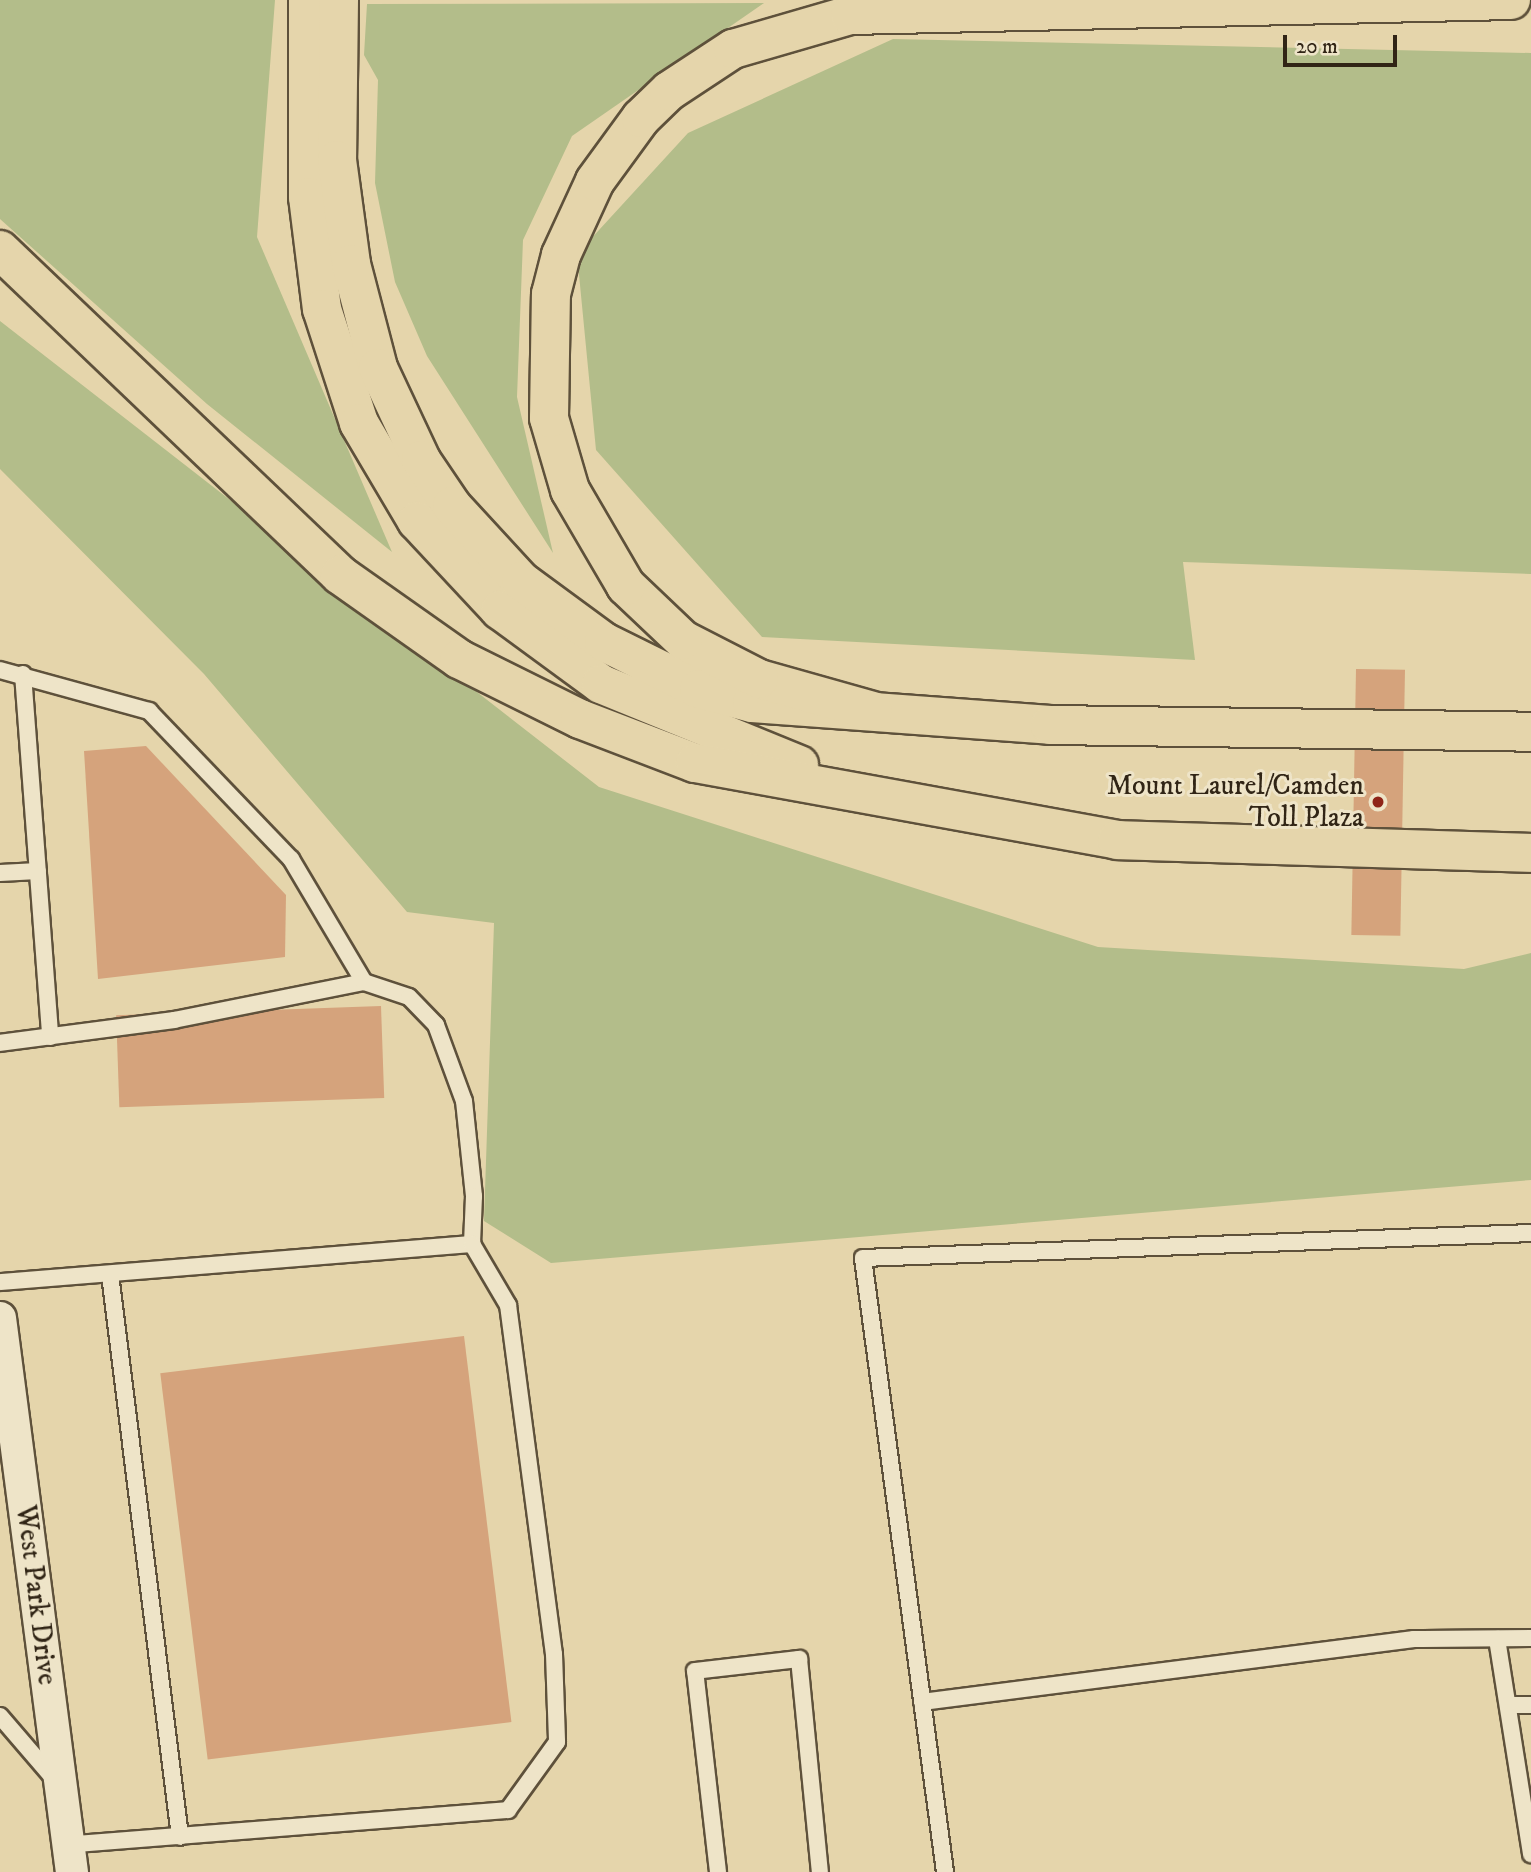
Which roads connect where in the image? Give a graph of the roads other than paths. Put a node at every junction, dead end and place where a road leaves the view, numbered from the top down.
1 (1511, 0) edge
2 (323, 13) edge
3 (0, 250) edge
4 (0, 670) edge
5 (23, 674) junction
6 (873, 712) junction
7 (1531, 732) edge
8 (886, 799) junction
9 (1531, 853) edge
10 (38, 871) junction
11 (0, 873) edge
12 (364, 982) junction
13 (50, 1037) junction
14 (0, 1044) edge
15 (1531, 1233) edge
16 (472, 1244) junction
17 (110, 1273) junction
18 (0, 1282) edge
19 (1, 1335) edge
20 (1531, 1638) edge
21 (1497, 1639) junction
22 (922, 1702) junction
23 (1508, 1705) junction
24 (1531, 1705) edge
25 (0, 1716) edge
26 (61, 1787) junction
27 (180, 1837) junction
28 (1531, 1854) edge
29 (70, 1858) edge
30 (718, 1872) edge
31 (820, 1872) edge
32 (945, 1872) edge

1 - 6 highway
2 - 6 highway
2 - 8 highway
3 - 8 highway
4 - 5 lane
5 - 10 lane
5 - 12 lane
6 - 7 highway
8 - 9 highway
10 - 11 lane
10 - 13 lane
12 - 13 lane
12 - 16 lane
13 - 14 lane
15 - 22 lane
16 - 17 lane
16 - 27 lane
17 - 18 lane
17 - 27 lane
19 - 26 street, West Park Drive
20 - 21 lane
21 - 22 lane
21 - 23 lane
22 - 32 lane
23 - 24 lane
23 - 28 lane
25 - 26 lane
26 - 29 street, West Park Drive
27 - 29 lane
30 - 31 lane

